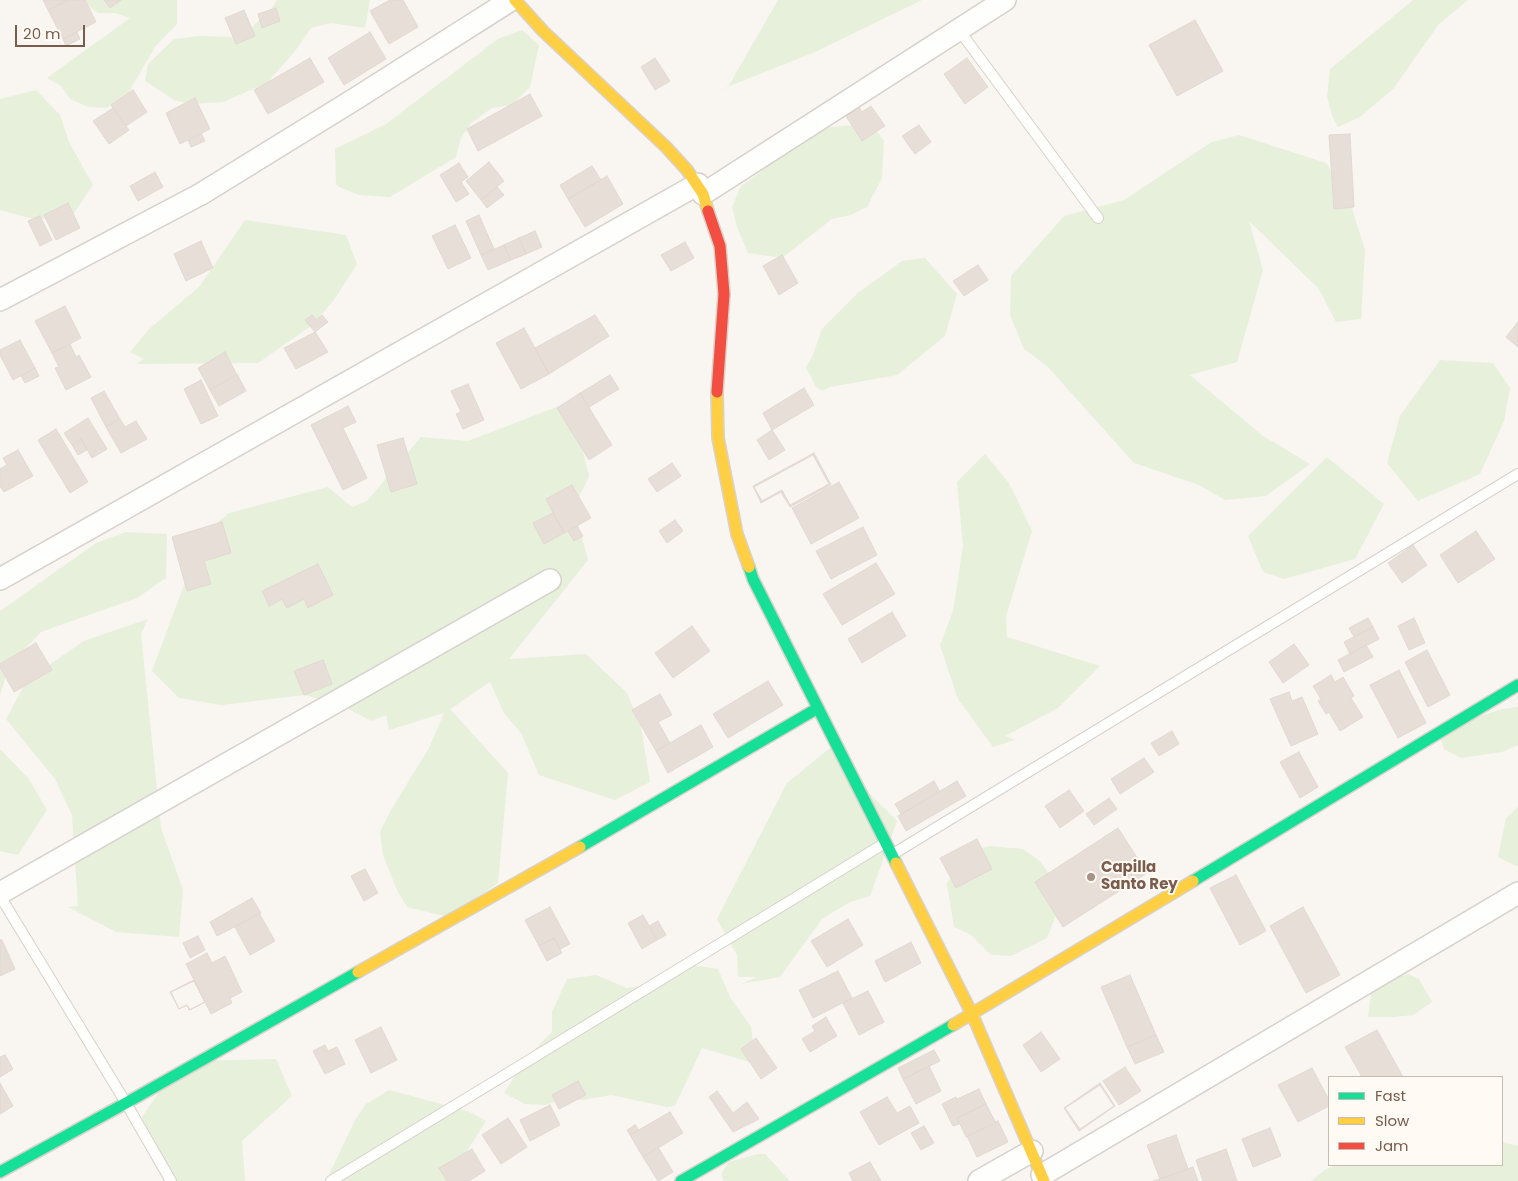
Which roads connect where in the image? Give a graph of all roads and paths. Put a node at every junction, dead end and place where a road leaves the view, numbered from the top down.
1 (511, 0) edge
2 (515, 0) edge
3 (1005, 0) edge
4 (959, 30) junction
5 (701, 189) junction
6 (1098, 218) dead end
7 (0, 300) edge
8 (1518, 474) edge
9 (0, 580) edge
10 (550, 580) dead end
11 (1518, 685) edge
12 (818, 708) junction
13 (887, 842) junction
14 (893, 854) junction
15 (0, 894) edge
16 (1518, 894) edge
17 (972, 1014) junction
18 (126, 1103) junction
19 (1032, 1151) junction
20 (0, 1172) edge
21 (1043, 1178) edge
22 (171, 1181) edge
23 (331, 1181) edge
24 (681, 1181) edge
25 (979, 1181) edge

1 - 7 street
2 - 5 street
3 - 4 street
4 - 5 street
4 - 6 lane
5 - 9 street
5 - 12 street
8 - 14 lane
10 - 15 street
11 - 17 street
12 - 13 street
12 - 18 street
13 - 14 street
13 - 23 lane
14 - 17 street
15 - 18 lane
16 - 21 street
17 - 19 street
17 - 24 street
18 - 20 street
18 - 22 lane
19 - 21 street
19 - 25 street

